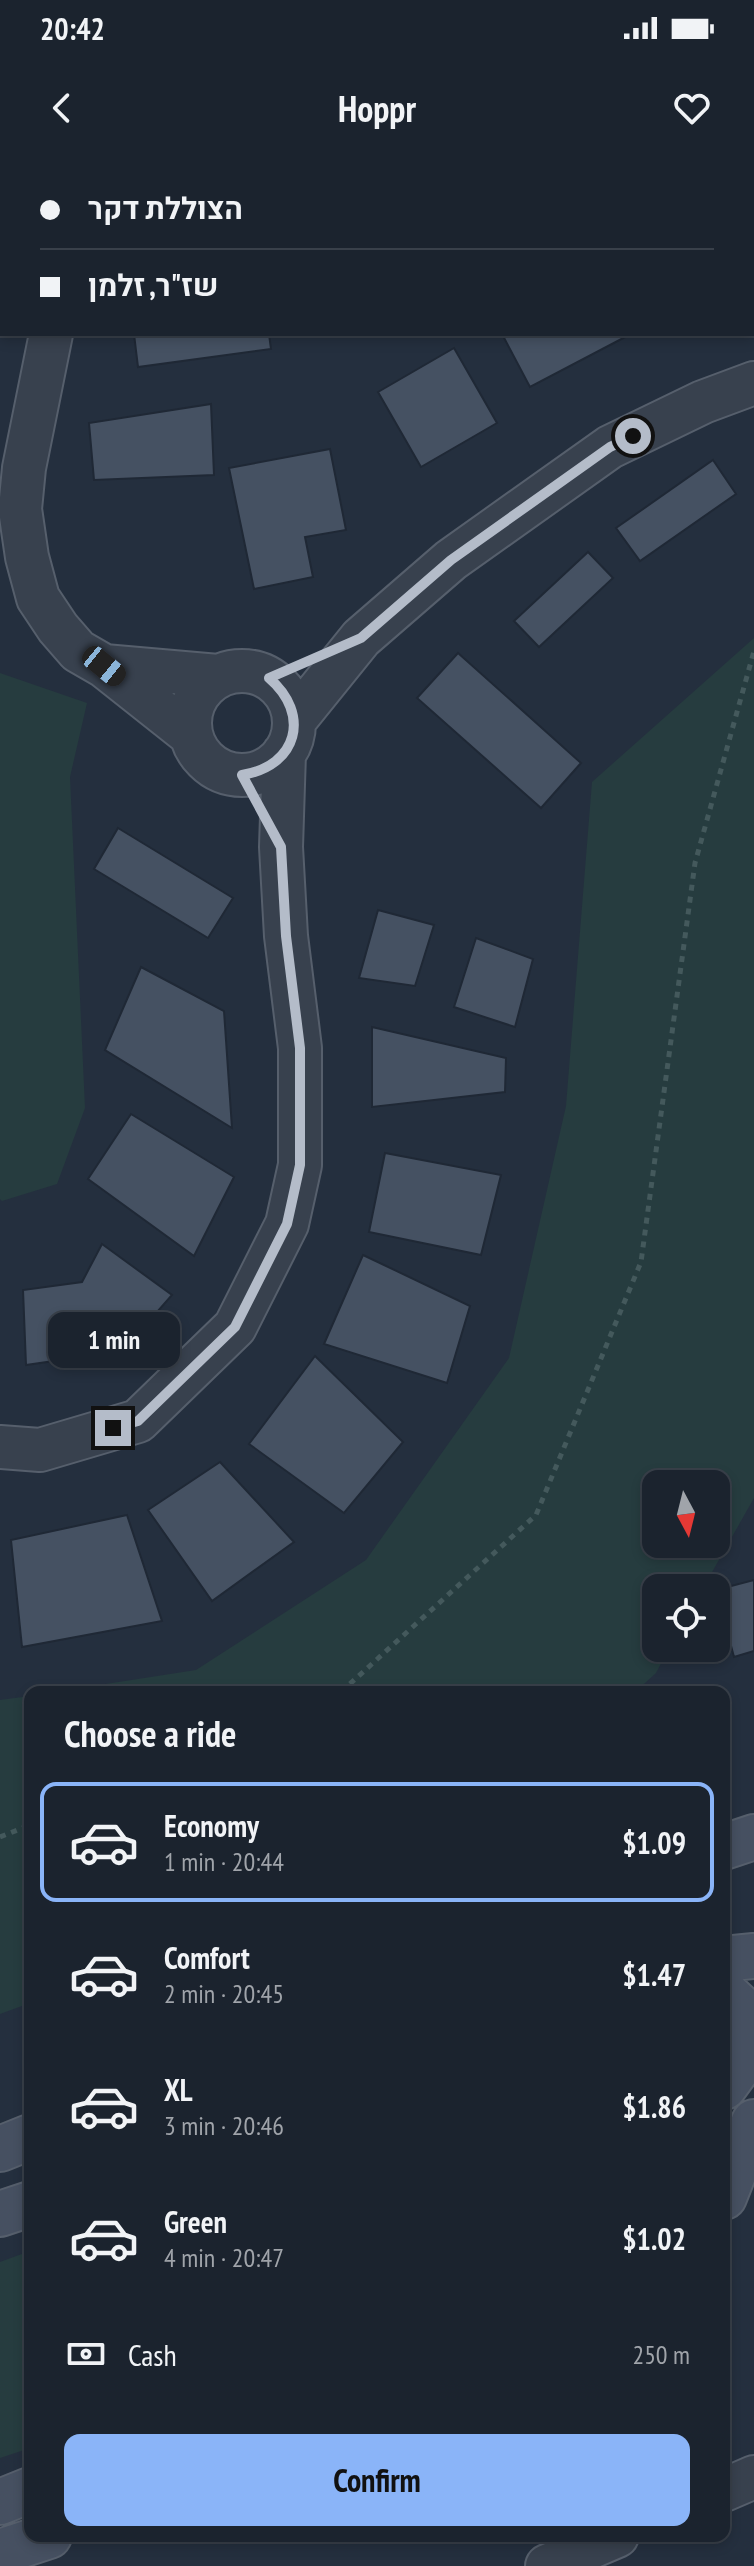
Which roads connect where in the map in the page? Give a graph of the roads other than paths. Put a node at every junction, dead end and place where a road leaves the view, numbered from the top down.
1 (51, 336) edge
2 (754, 383) edge
3 (361, 638) junction
4 (104, 666) junction
5 (218, 676) junction
6 (269, 678) junction
7 (191, 735) junction
8 (289, 737) junction
9 (242, 775) junction
10 (281, 847) junction
11 (0, 1447) edge
12 (754, 1837) edge
13 (730, 1845) edge
14 (754, 1956) edge
15 (730, 1958) edge
16 (730, 1998) edge
17 (754, 2033) edge
18 (730, 2044) edge
19 (754, 2044) edge
20 (730, 2078) edge
21 (754, 2122) edge
22 (24, 2139) edge
23 (0, 2149) edge
24 (754, 2159) edge
25 (730, 2182) edge
26 (730, 2189) edge
27 (24, 2206) edge
28 (0, 2214) edge
29 (754, 2477) edge
30 (730, 2487) edge
31 (24, 2492) edge
32 (0, 2502) edge
33 (31, 2542) edge
34 (603, 2542) edge
35 (0, 2552) edge
36 (547, 2566) edge

1 - 4 street
2 - 3 street
3 - 6 street
3 - 8 street
4 - 5 street
4 - 7 street
5 - 6 street
5 - 7 street
6 - 8 street
7 - 9 street
8 - 9 street
8 - 10 street
9 - 10 street
10 - 11 street
12 - 13 main road
14 - 15 main road
16 - 17 main road
18 - 19 main road
19 - 20 main road
21 - 25 main road
22 - 23 main road
24 - 26 main road
27 - 28 main road
29 - 30 street
31 - 32 main road
33 - 35 main road
34 - 36 street

